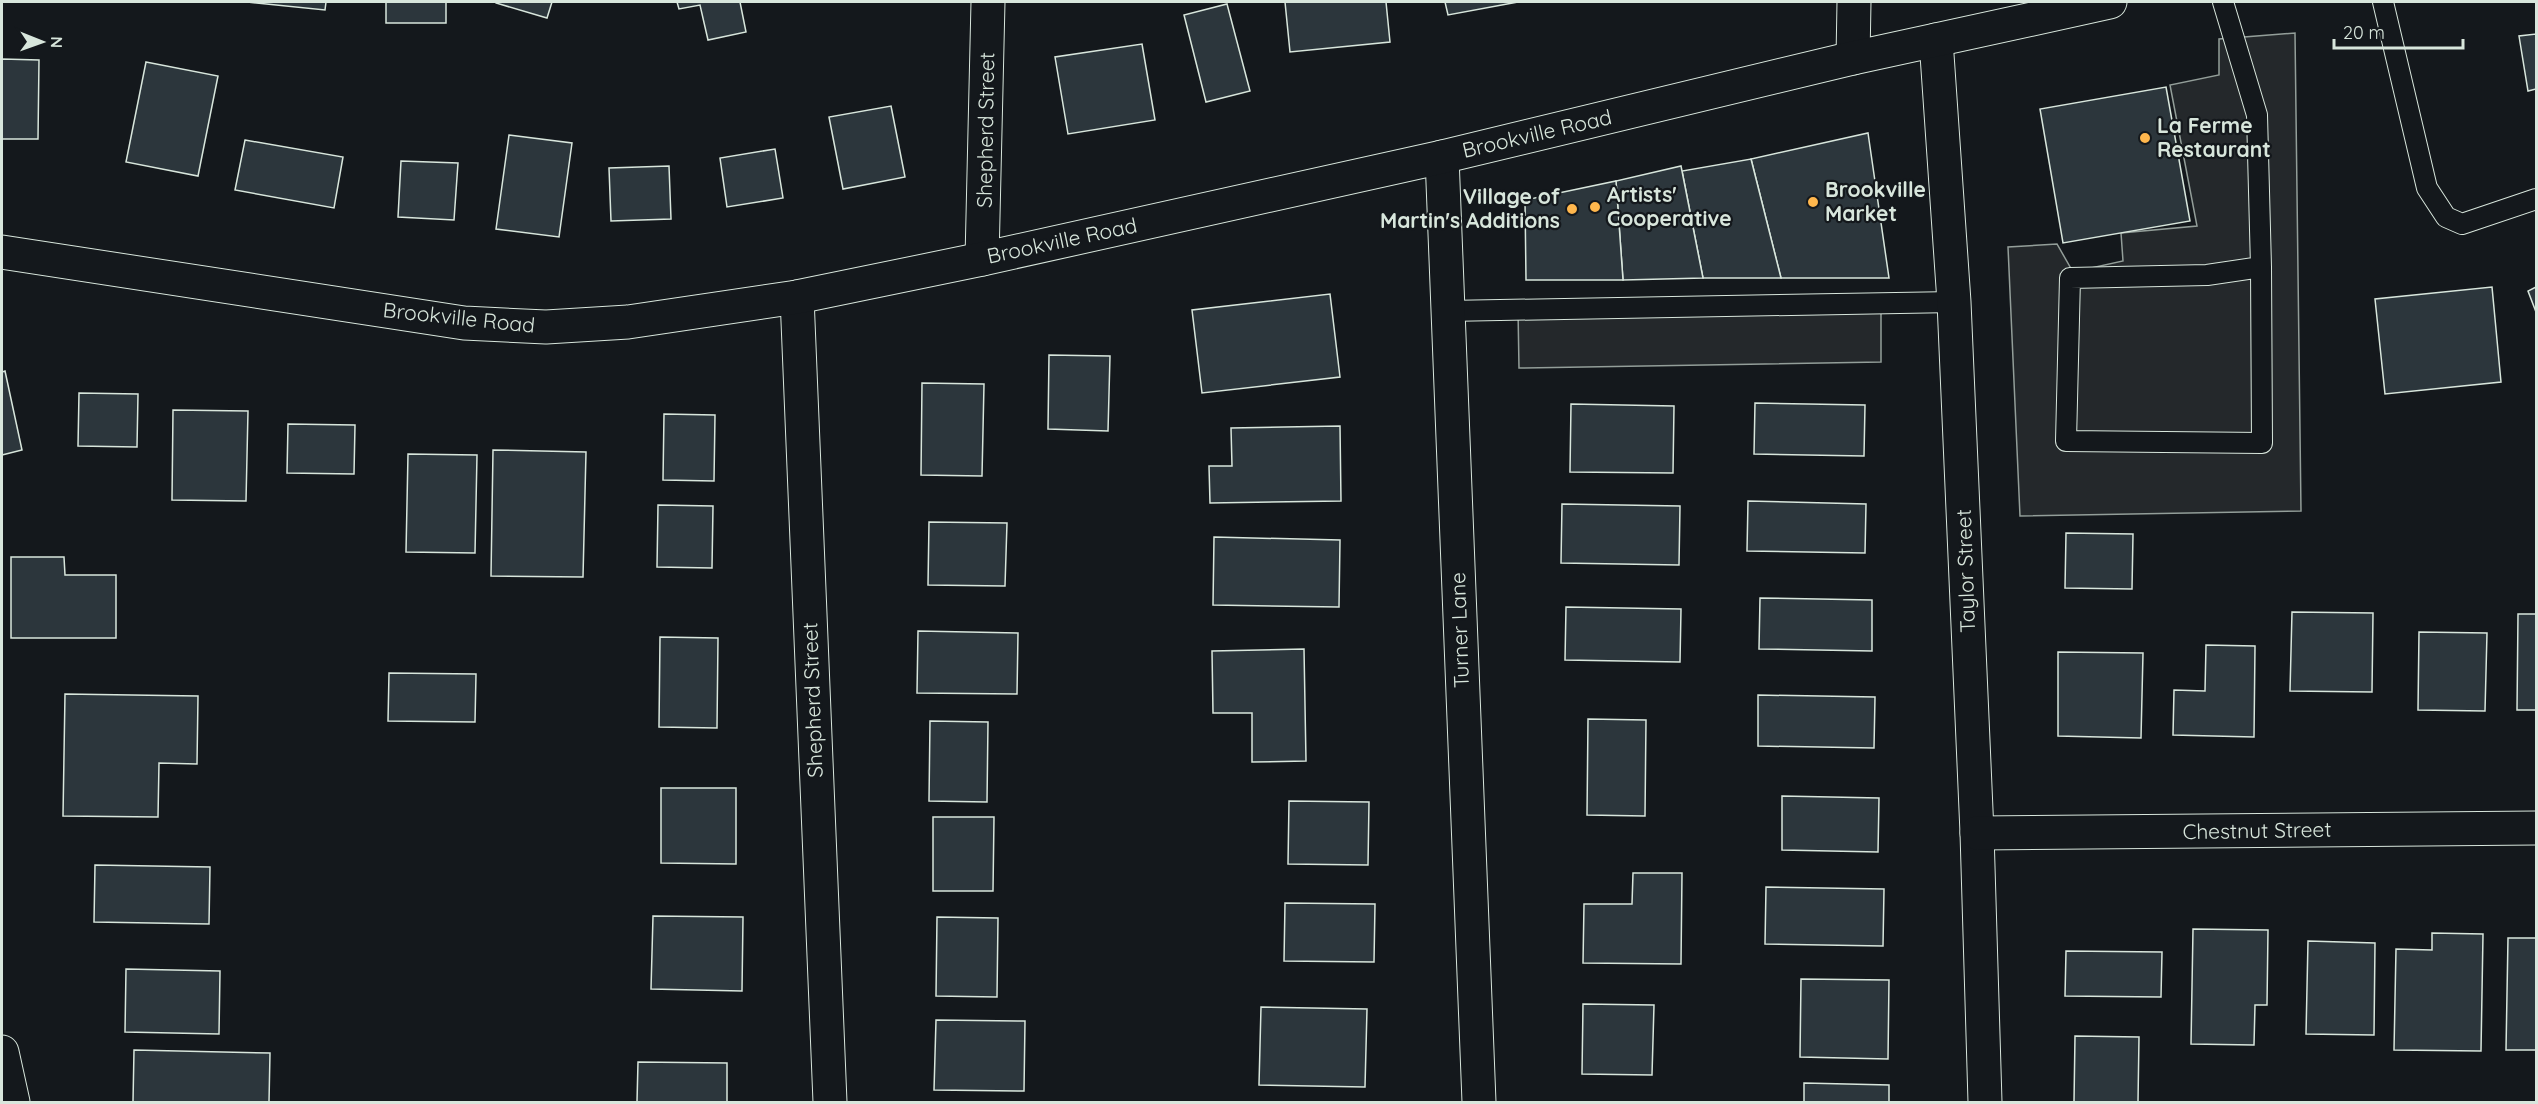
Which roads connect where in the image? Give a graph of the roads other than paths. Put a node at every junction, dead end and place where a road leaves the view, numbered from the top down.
1 (988, 2) edge
2 (1854, 2) edge
3 (2110, 2) edge
4 (2223, 2) edge
5 (2384, 2) edge
6 (1936, 39) junction
7 (1853, 58) junction
8 (1442, 157) junction
9 (2536, 199) edge
10 (2, 252) edge
11 (982, 259) junction
12 (2261, 267) junction
13 (796, 297) junction
14 (1954, 302) junction
15 (1448, 311) junction
16 (2536, 828) edge
17 (1977, 833) junction
18 (2, 1052) edge
19 (13, 1102) edge
20 (830, 1102) edge
21 (1479, 1102) edge
22 (1985, 1102) edge

1 - 11 street, Shepherd Street
2 - 7 street
3 - 6 street, Brookville Road
4 - 12 lane
5 - 9 lane
6 - 7 street, Brookville Road
6 - 14 street, Taylor Street
7 - 8 street, Brookville Road
8 - 11 street, Brookville Road
8 - 15 street, Turner Lane
10 - 13 street, Brookville Road
11 - 13 street, Brookville Road
12 - 12 lane
13 - 20 street, Shepherd Street
14 - 15 lane
14 - 17 street, Taylor Street
15 - 21 street, Turner Lane
16 - 17 street, Chestnut Street
17 - 22 street, Taylor Street
18 - 19 street

